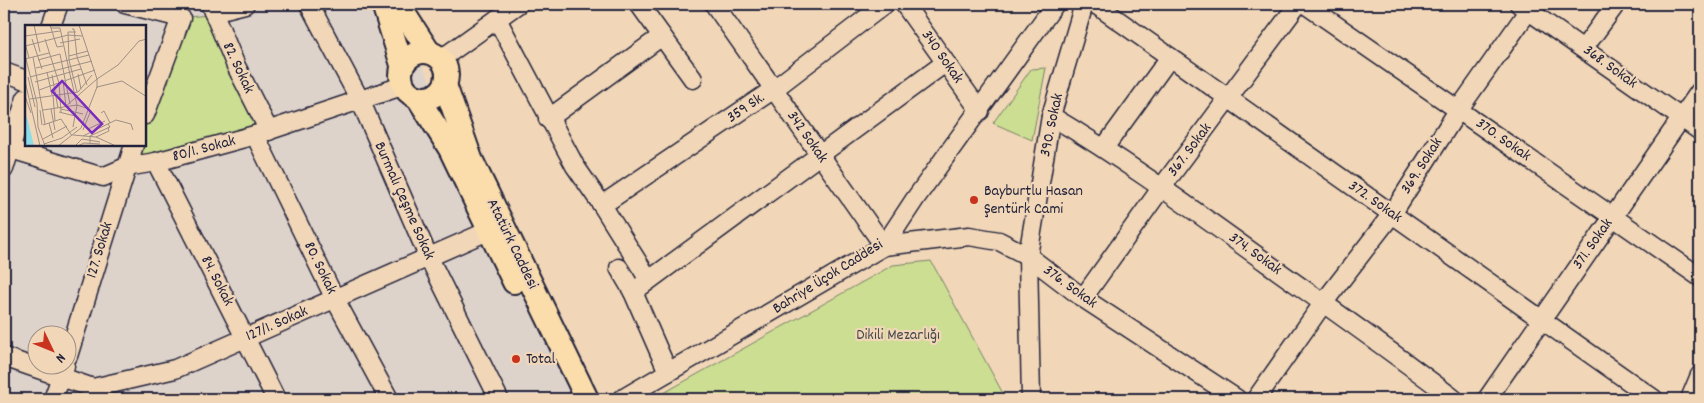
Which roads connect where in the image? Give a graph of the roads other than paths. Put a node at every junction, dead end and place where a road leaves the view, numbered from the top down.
1 (59, 4) edge
2 (125, 4) edge
3 (245, 4) edge
4 (309, 4) edge
5 (383, 4) edge
6 (398, 4) edge
7 (518, 4) edge
8 (639, 4) edge
9 (714, 4) edge
10 (885, 4) edge
11 (904, 4) edge
12 (1055, 4) edge
13 (1084, 4) edge
14 (1095, 4) edge
15 (1298, 4) edge
16 (1305, 4) edge
17 (1616, 4) edge
18 (1526, 6) edge
19 (211, 8) edge
20 (497, 19) junction
21 (51, 25) edge
22 (662, 36) junction
23 (1584, 48) junction
24 (435, 56) junction
25 (1170, 57) junction
26 (945, 63) junction
27 (4, 72) edge
28 (693, 79) dead end
29 (25, 80) edge
30 (408, 83) junction
31 (445, 85) junction
32 (774, 89) junction
33 (1700, 91) edge
34 (1228, 98) junction
35 (25, 101) edge
36 (361, 102) junction
37 (1458, 110) junction
38 (980, 111) junction
39 (146, 112) edge
40 (1052, 116) junction
41 (1681, 117) junction
42 (548, 119) junction
43 (1700, 131) edge
44 (262, 133) junction
45 (134, 146) edge
46 (7, 148) edge
47 (1104, 148) junction
48 (820, 156) junction
49 (156, 162) junction
50 (126, 167) junction
51 (4, 169) edge
52 (1162, 187) junction
53 (602, 205) junction
54 (1392, 214) junction
55 (1612, 217) junction
56 (488, 231) junction
57 (884, 246) junction
58 (428, 256) junction
59 (1028, 256) junction
60 (619, 268) dead end
61 (1700, 277) edge
62 (649, 280) junction
63 (633, 292) junction
64 (1083, 298) junction
65 (335, 299) junction
66 (1324, 302) junction
67 (1541, 320) junction
68 (77, 326) edge
69 (246, 338) junction
70 (4, 357) edge
71 (28, 362) edge
72 (668, 372) junction
73 (1700, 375) edge
74 (61, 376) edge
75 (73, 376) edge
76 (53, 399) edge
77 (276, 399) edge
78 (389, 399) edge
79 (499, 399) edge
80 (573, 399) edge
81 (587, 399) edge
82 (622, 399) edge
83 (1031, 399) edge
84 (1237, 399) edge
85 (1256, 399) edge
86 (1454, 399) edge
87 (1487, 399) edge
88 (1654, 399) edge
89 (1690, 399) edge

1 - 21 street
2 - 39 street
3 - 19 street
4 - 36 street, Burmalı Çeşme Sokak
5 - 30 main road, Atatürk Caddesi
6 - 24 main road, Atatürk Caddesi
7 - 20 street
8 - 22 street
9 - 32 street, 342 Sokak
10 - 32 street, 359 Sk.
11 - 26 street, 340 Sokak
12 - 38 street, Bahriye Üçok Caddesi
13 - 40 street, 390. Sokak
14 - 25 street, 372. Sokak
15 - 34 street, 367. Sokak
16 - 37 street, 370. Sokak
17 - 23 street
18 - 23 street, 368. Sokak
18 - 37 street, 369. Sokak
19 - 44 street, 82. Sokak
20 - 24 street
20 - 42 street
22 - 28 street
22 - 42 street
23 - 41 street, 368. Sokak
24 - 30 main road
24 - 31 main road, Atatürk Caddesi
25 - 34 street, 372. Sokak
25 - 47 street
26 - 38 street, 340 Sokak
26 - 48 street
27 - 29 street
30 - 31 main road
30 - 36 street, 80/1. Sokak
30 - 56 main road, Atatürk Caddesi
31 - 81 main road, Atatürk Caddesi
32 - 48 street, 342 Sokak
32 - 53 street, 359 Sk.
33 - 41 street, 371. Sokak
34 - 52 street, 367. Sokak
34 - 54 street, 372. Sokak
35 - 46 street
36 - 44 street, 80/1. Sokak
36 - 58 street, Burmalı Çeşme Sokak
37 - 54 street, 369. Sokak
37 - 55 street, 370. Sokak
38 - 57 street, Bahriye Üçok Caddesi
40 - 47 street, 374. Sokak
40 - 59 street, 390. Sokak
41 - 43 street, 368. Sokak
41 - 55 street, 371. Sokak
42 - 53 street
44 - 49 street, 80/1. Sokak
44 - 65 street, 80. Sokak
45 - 50 street, 127. Sokak
46 - 50 street, 80/1. Sokak
46 - 51 street
47 - 52 street, 374. Sokak
48 - 57 street, 342 Sokak
48 - 62 street
49 - 50 street, 80/1. Sokak
49 - 69 street, 84. Sokak
50 - 68 street, 127. Sokak
52 - 64 street, 367. Sokak
52 - 66 street, 374. Sokak
53 - 62 street
54 - 66 street, 369. Sokak
54 - 67 street, 372. Sokak
55 - 61 street, 370. Sokak
55 - 67 street, 371. Sokak
56 - 58 street, 127/1. Sokak
56 - 80 main road, Atatürk Caddesi
57 - 59 street, 376. Sokak
57 - 72 street, Bahriye Üçok Caddesi
58 - 65 street, 127/1. Sokak
58 - 79 street, Burmalı Çeşme Sokak
59 - 64 street, 376. Sokak
59 - 83 street, 390. Sokak
60 - 63 street
62 - 63 street
63 - 72 street
64 - 84 street, 376. Sokak
65 - 69 street, 127/1. Sokak
65 - 78 street, 80. Sokak
66 - 85 street, 369. Sokak
66 - 86 street, 374. Sokak
67 - 87 street, 371. Sokak
67 - 88 street, 372. Sokak
69 - 75 street, 127/1. Sokak
69 - 77 street, 84. Sokak
70 - 71 street, 127/1. Sokak
72 - 82 street, Bahriye Üçok Caddesi
73 - 89 street
74 - 76 street

